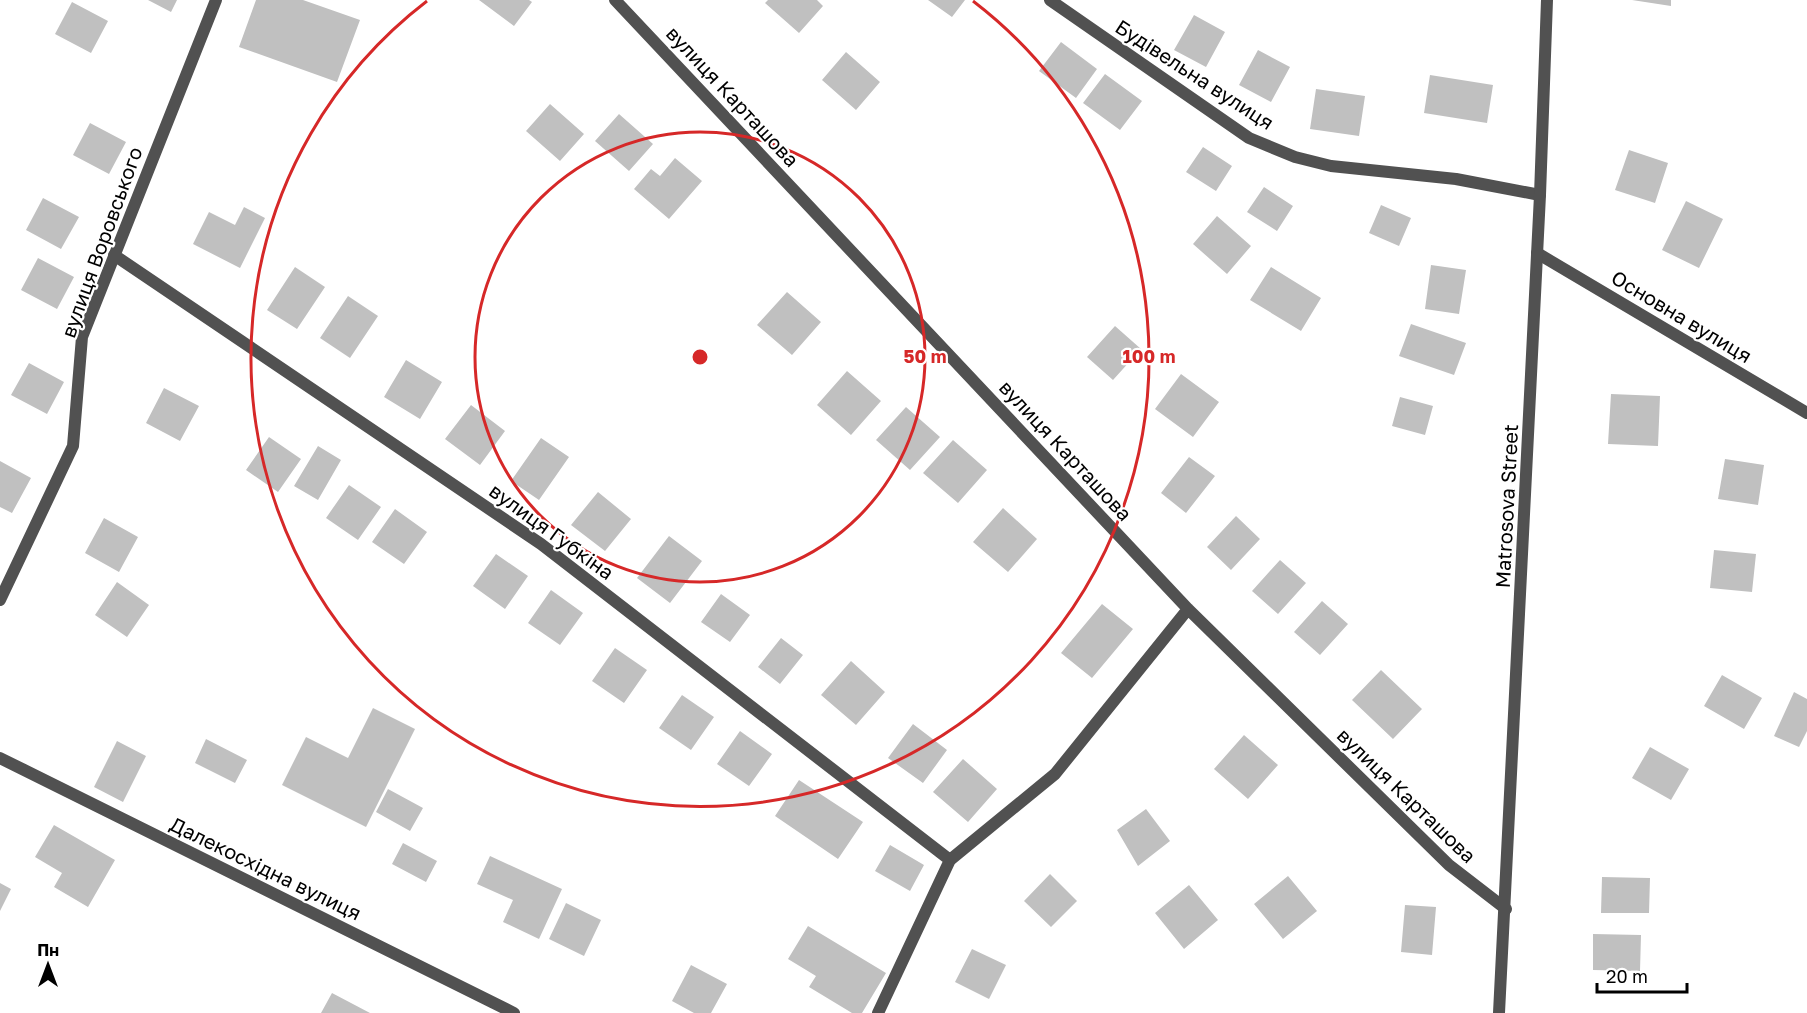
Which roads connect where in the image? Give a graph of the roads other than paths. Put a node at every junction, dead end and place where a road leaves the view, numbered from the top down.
1 (216, 0) edge
2 (615, 0) edge
3 (1050, 0) edge
4 (1547, 0) edge
5 (1540, 195) junction
6 (1538, 253) junction
7 (114, 255) junction
8 (1807, 413) edge
9 (0, 600) edge
10 (1188, 609) junction
11 (0, 758) edge
12 (950, 860) junction
13 (1506, 909) junction
14 (514, 1013) edge
15 (878, 1013) edge
16 (1499, 1013) edge

1 - 7 street, вулиця Воровського
2 - 10 street, вулиця Карташова
3 - 5 street, Будівельна вулиця
4 - 5 street, Matrosova Street
5 - 6 street, Matrosova Street
6 - 8 street, Основна вулиця
6 - 13 street, Matrosova Street
7 - 9 street, вулиця Воровського
7 - 12 street, вулиця Губкіна
10 - 12 street
10 - 13 street, вулиця Карташова
11 - 14 street, Далекосхідна вулиця
12 - 15 street
13 - 16 street, Matrosova Street

